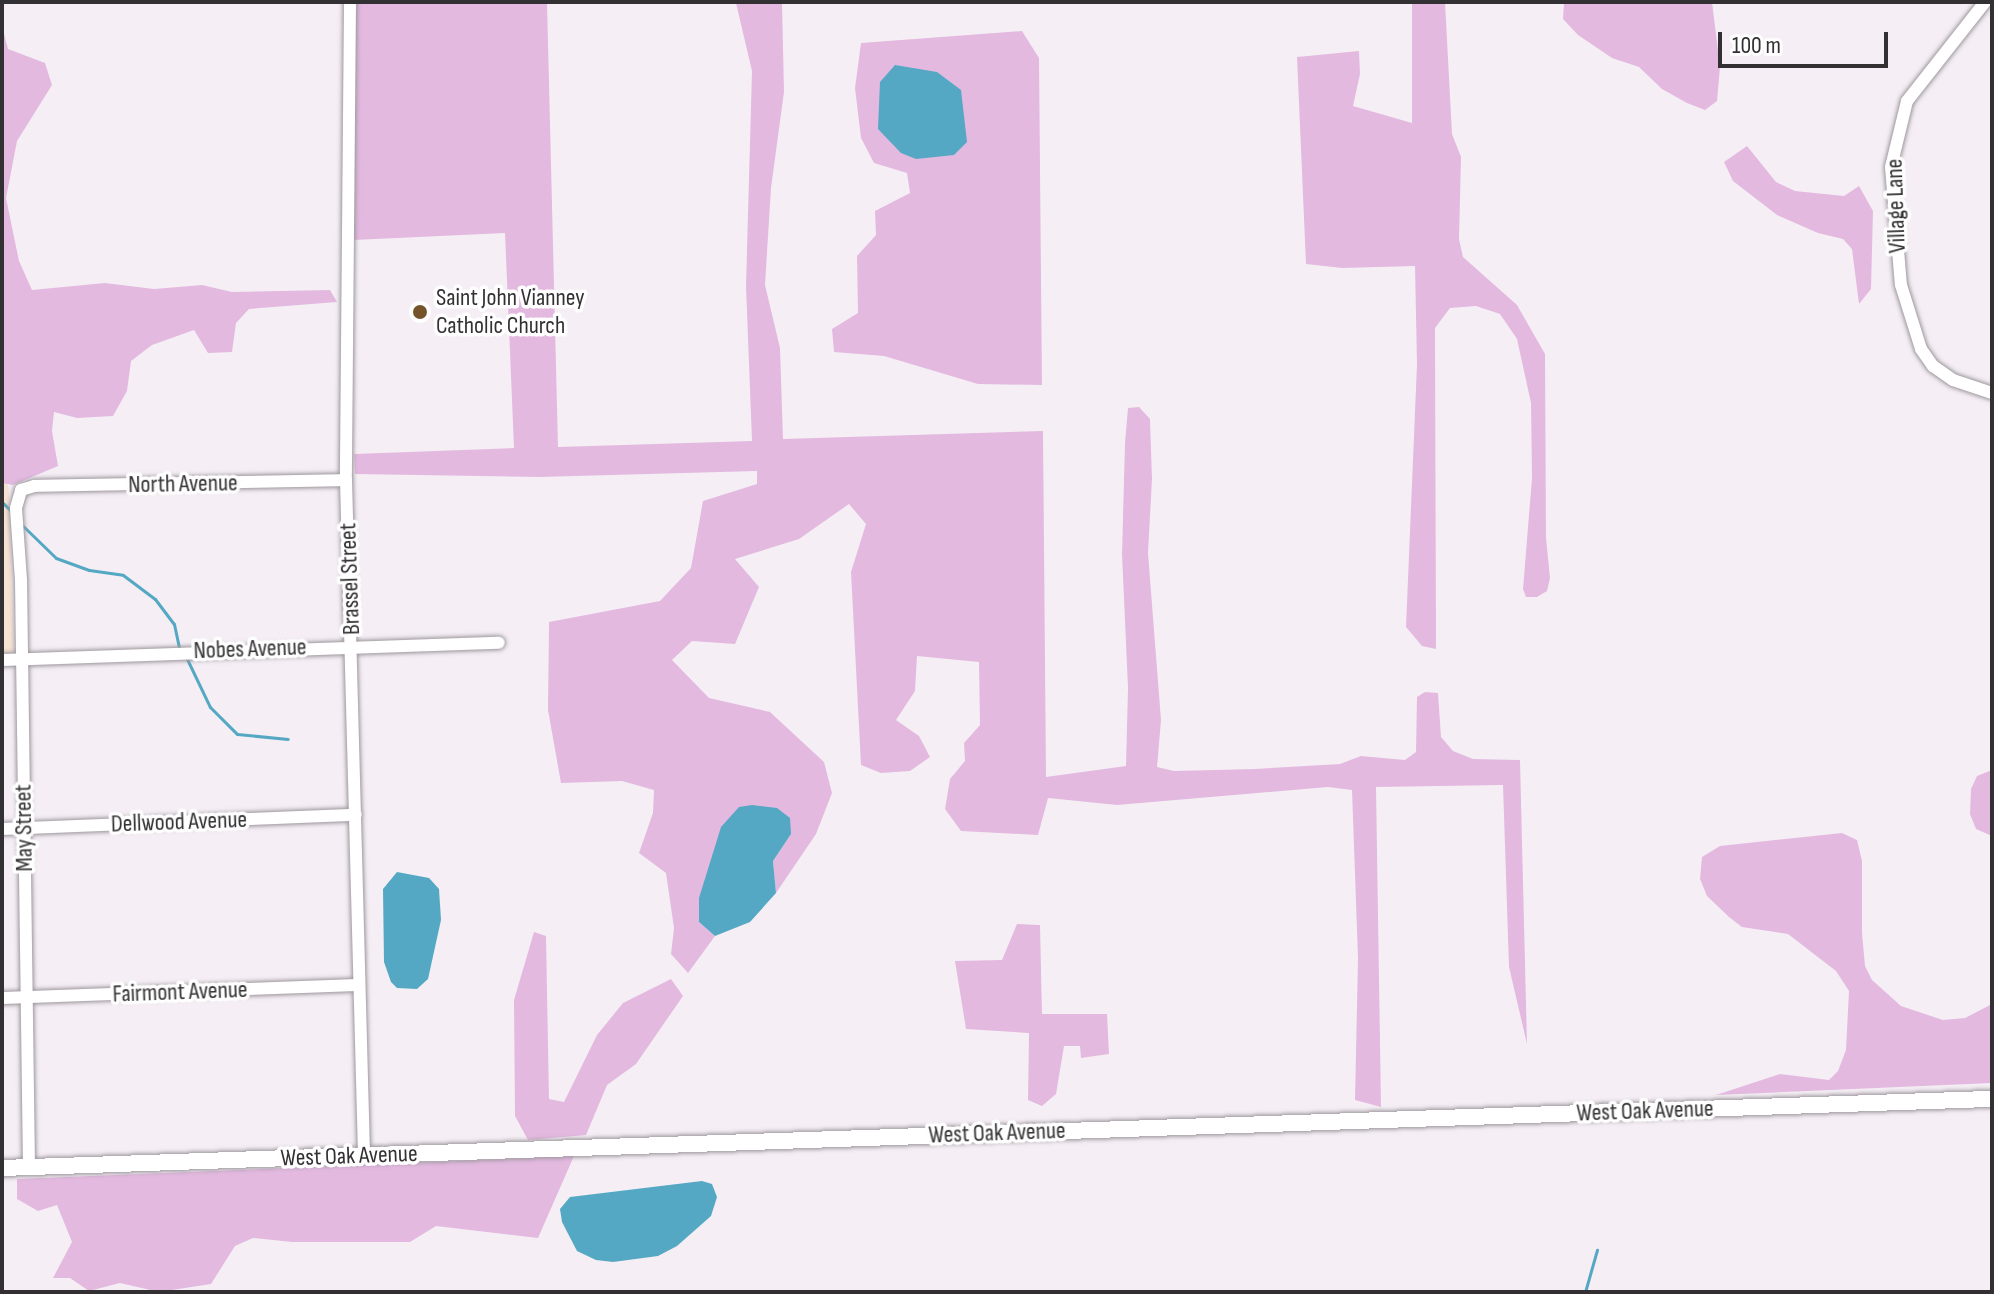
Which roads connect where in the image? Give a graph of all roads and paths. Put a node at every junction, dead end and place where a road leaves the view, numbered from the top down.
1 (350, 2) edge
2 (1985, 2) edge
3 (1992, 393) edge
4 (346, 480) junction
5 (21, 490) joint
6 (499, 643) dead end
7 (353, 645) junction
8 (22, 659) junction
9 (2, 660) edge
10 (356, 815) junction
11 (24, 828) junction
12 (2, 829) edge
13 (358, 985) junction
14 (2, 998) edge
15 (27, 998) junction
16 (1992, 1099) edge
17 (364, 1155) junction
18 (29, 1167) junction
19 (2, 1168) edge

1 - 4 street, Brassel Street
2 - 3 street, Village Lane
4 - 5 street, North Avenue
4 - 7 street, Brassel Street
5 - 8 street, May Street
6 - 7 street, Nobes Avenue
7 - 8 street, Nobes Avenue
7 - 10 street, Brassel Street
8 - 9 street, Nobes Avenue
8 - 11 street, May Street
10 - 11 street, Dellwood Avenue
10 - 13 street, Brassel Street
11 - 12 street, Dellwood Avenue
11 - 15 street, May Street
13 - 15 street, Fairmont Avenue
13 - 17 street, Brassel Street
14 - 15 street, Fairmont Avenue
15 - 18 street, May Street
16 - 17 street, West Oak Avenue
17 - 18 street, West Oak Avenue
18 - 19 street, West Oak Avenue

